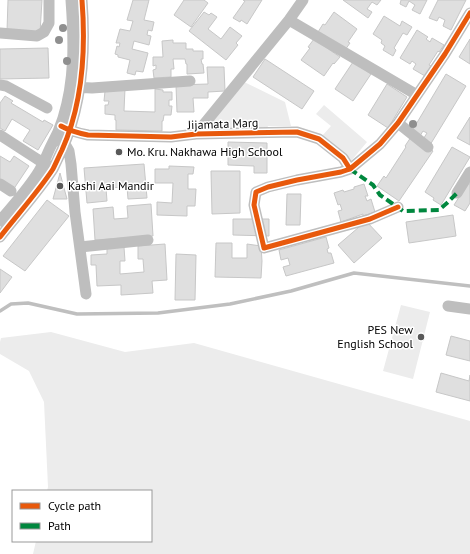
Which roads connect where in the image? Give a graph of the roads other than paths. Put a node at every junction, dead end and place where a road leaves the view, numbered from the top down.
1 (49, 0) edge
2 (71, 0) edge
3 (82, 0) edge
4 (302, 0) edge
5 (470, 13) edge
6 (289, 20) junction
7 (78, 30) junction
8 (0, 33) edge
9 (190, 81) dead end
10 (0, 85) edge
11 (75, 87) junction
12 (417, 95) junction
13 (48, 108) dead end
14 (398, 123) junction
15 (65, 128) junction
16 (196, 134) junction
17 (0, 135) edge
18 (60, 141) junction
19 (428, 146) dead end
20 (48, 166) junction
21 (350, 169) junction
22 (470, 172) edge
23 (0, 184) edge
24 (457, 194) dead end
25 (19, 197) junction
26 (398, 207) dead end
27 (0, 221) edge
28 (0, 236) edge
29 (148, 240) dead end
30 (80, 247) junction
31 (86, 294) dead end
32 (448, 306) dead end
33 (470, 309) edge

1 - 8 street
2 - 7 street
3 - 7 street
4 - 6 street
5 - 12 street
6 - 12 street
6 - 16 street
7 - 11 street
9 - 11 street
10 - 13 street
11 - 15 street
12 - 14 street
14 - 19 street
14 - 21 street
15 - 16 street, Jijamata Marg
15 - 18 street
16 - 21 street, Jijamata Marg
17 - 20 street
18 - 20 street
18 - 30 street
20 - 25 street
21 - 26 street
22 - 24 street
23 - 25 street
25 - 27 street
25 - 28 street
29 - 30 street
30 - 31 street
32 - 33 street

